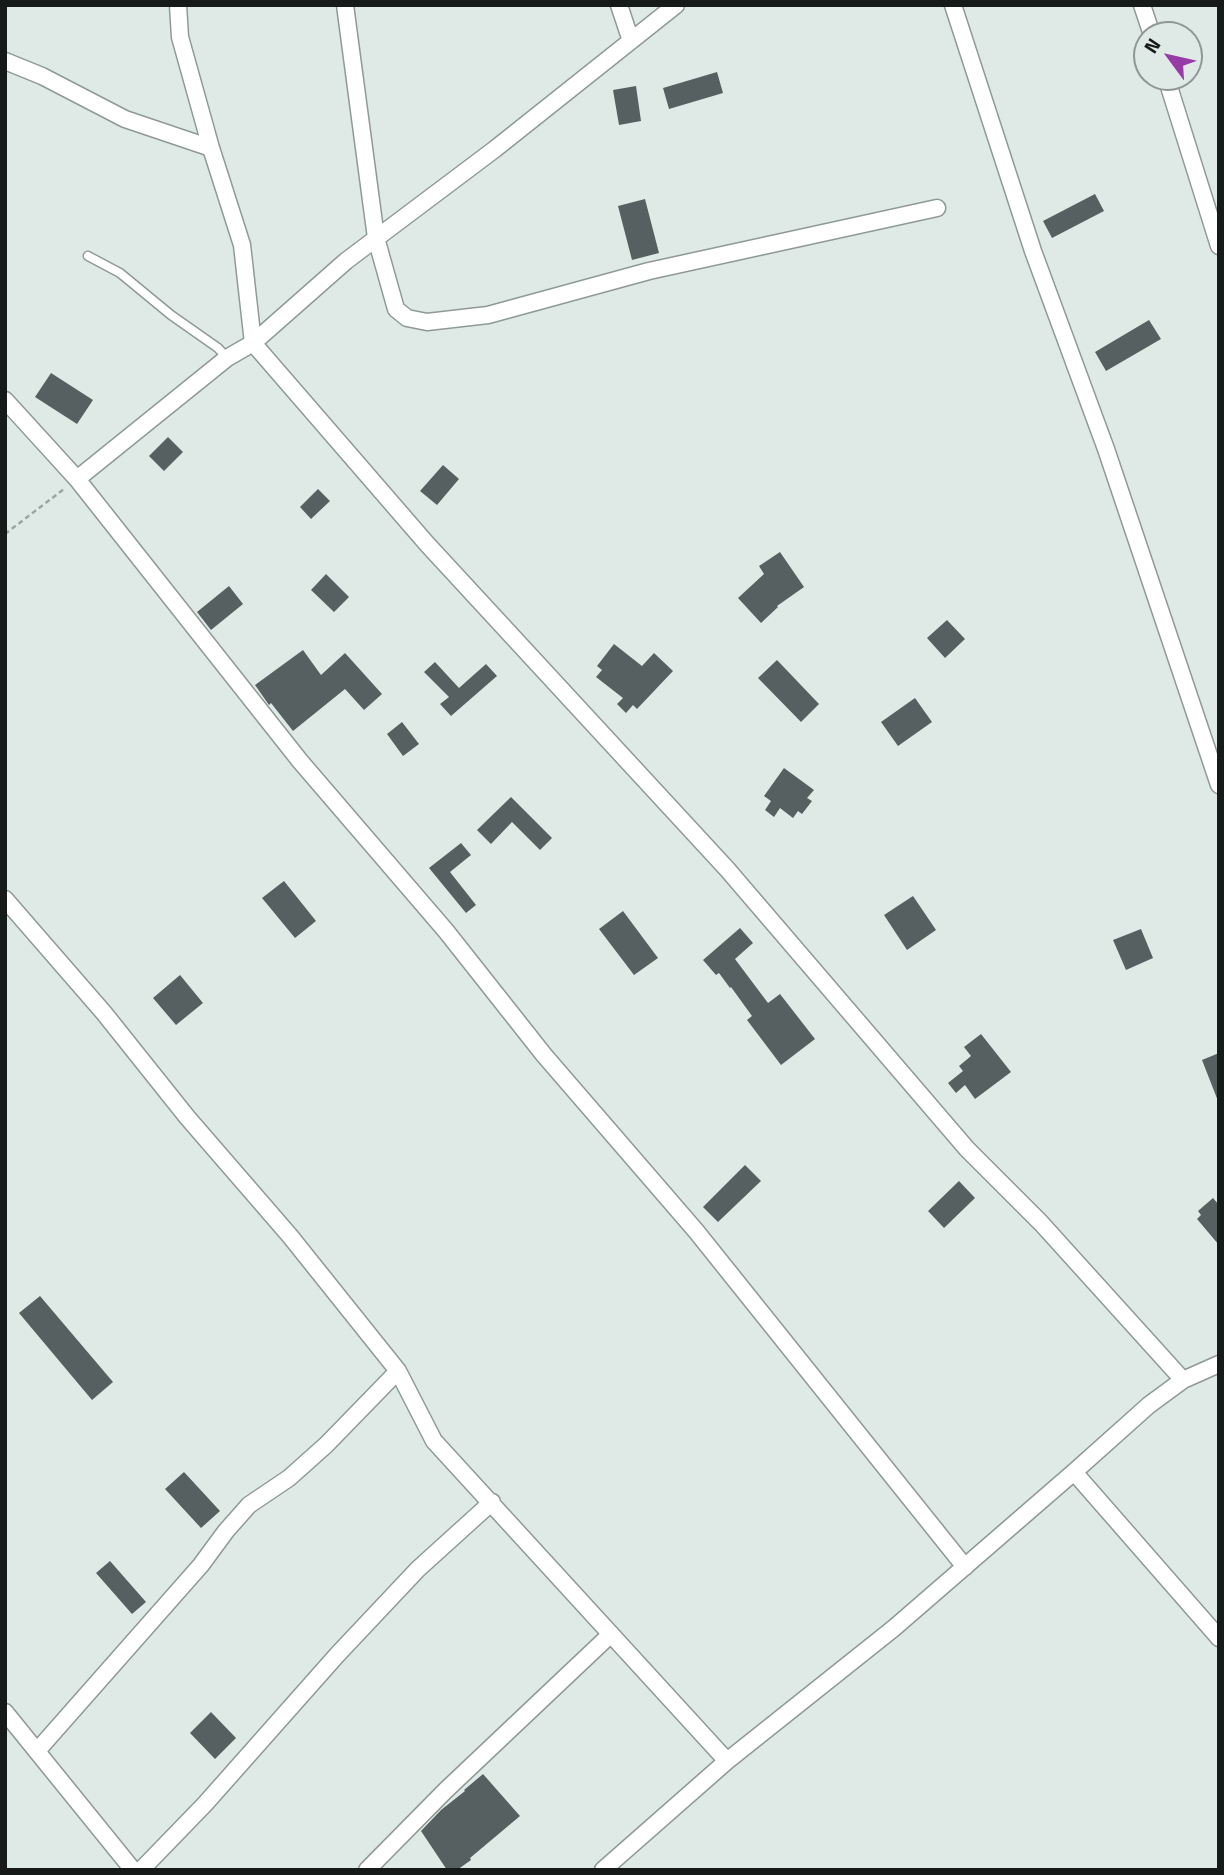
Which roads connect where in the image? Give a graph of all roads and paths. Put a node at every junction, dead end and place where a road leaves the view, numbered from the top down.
1 (178, 5) edge
2 (345, 5) edge
3 (619, 5) edge
4 (677, 5) edge
5 (953, 5) edge
6 (631, 41) junction
7 (5, 61) edge
8 (1170, 91) edge
9 (211, 148) junction
10 (937, 208) dead end
11 (376, 238) junction
12 (1219, 246) edge
13 (88, 256) dead end
14 (253, 343) junction
15 (227, 358) junction
16 (5, 400) edge
17 (78, 479) junction
18 (5, 534) edge
19 (1219, 785) edge
20 (5, 899) edge
21 (1219, 1364) edge
22 (398, 1371) junction
23 (1183, 1380) junction
24 (1074, 1472) junction
25 (492, 1502) junction
26 (965, 1566) junction
27 (611, 1634) junction
28 (1219, 1638) edge
29 (5, 1712) edge
30 (37, 1751) junction
31 (727, 1761) junction
32 (133, 1870) edge
33 (141, 1870) edge
34 (367, 1870) edge
35 (603, 1870) edge

1 - 9 street
2 - 11 street
3 - 6 street
4 - 6 street
5 - 19 street
6 - 11 street
7 - 9 street
8 - 12 street
9 - 14 street
10 - 11 street
11 - 14 street
13 - 15 lane
14 - 15 street
14 - 23 street
15 - 17 street
16 - 17 street
17 - 18 path
17 - 26 street
20 - 22 street
21 - 23 street
22 - 25 street
22 - 30 street
23 - 24 street
24 - 26 street
24 - 28 street
25 - 27 street
25 - 33 street
26 - 31 street
27 - 31 street
27 - 34 street
29 - 30 street
30 - 32 street
31 - 35 street

